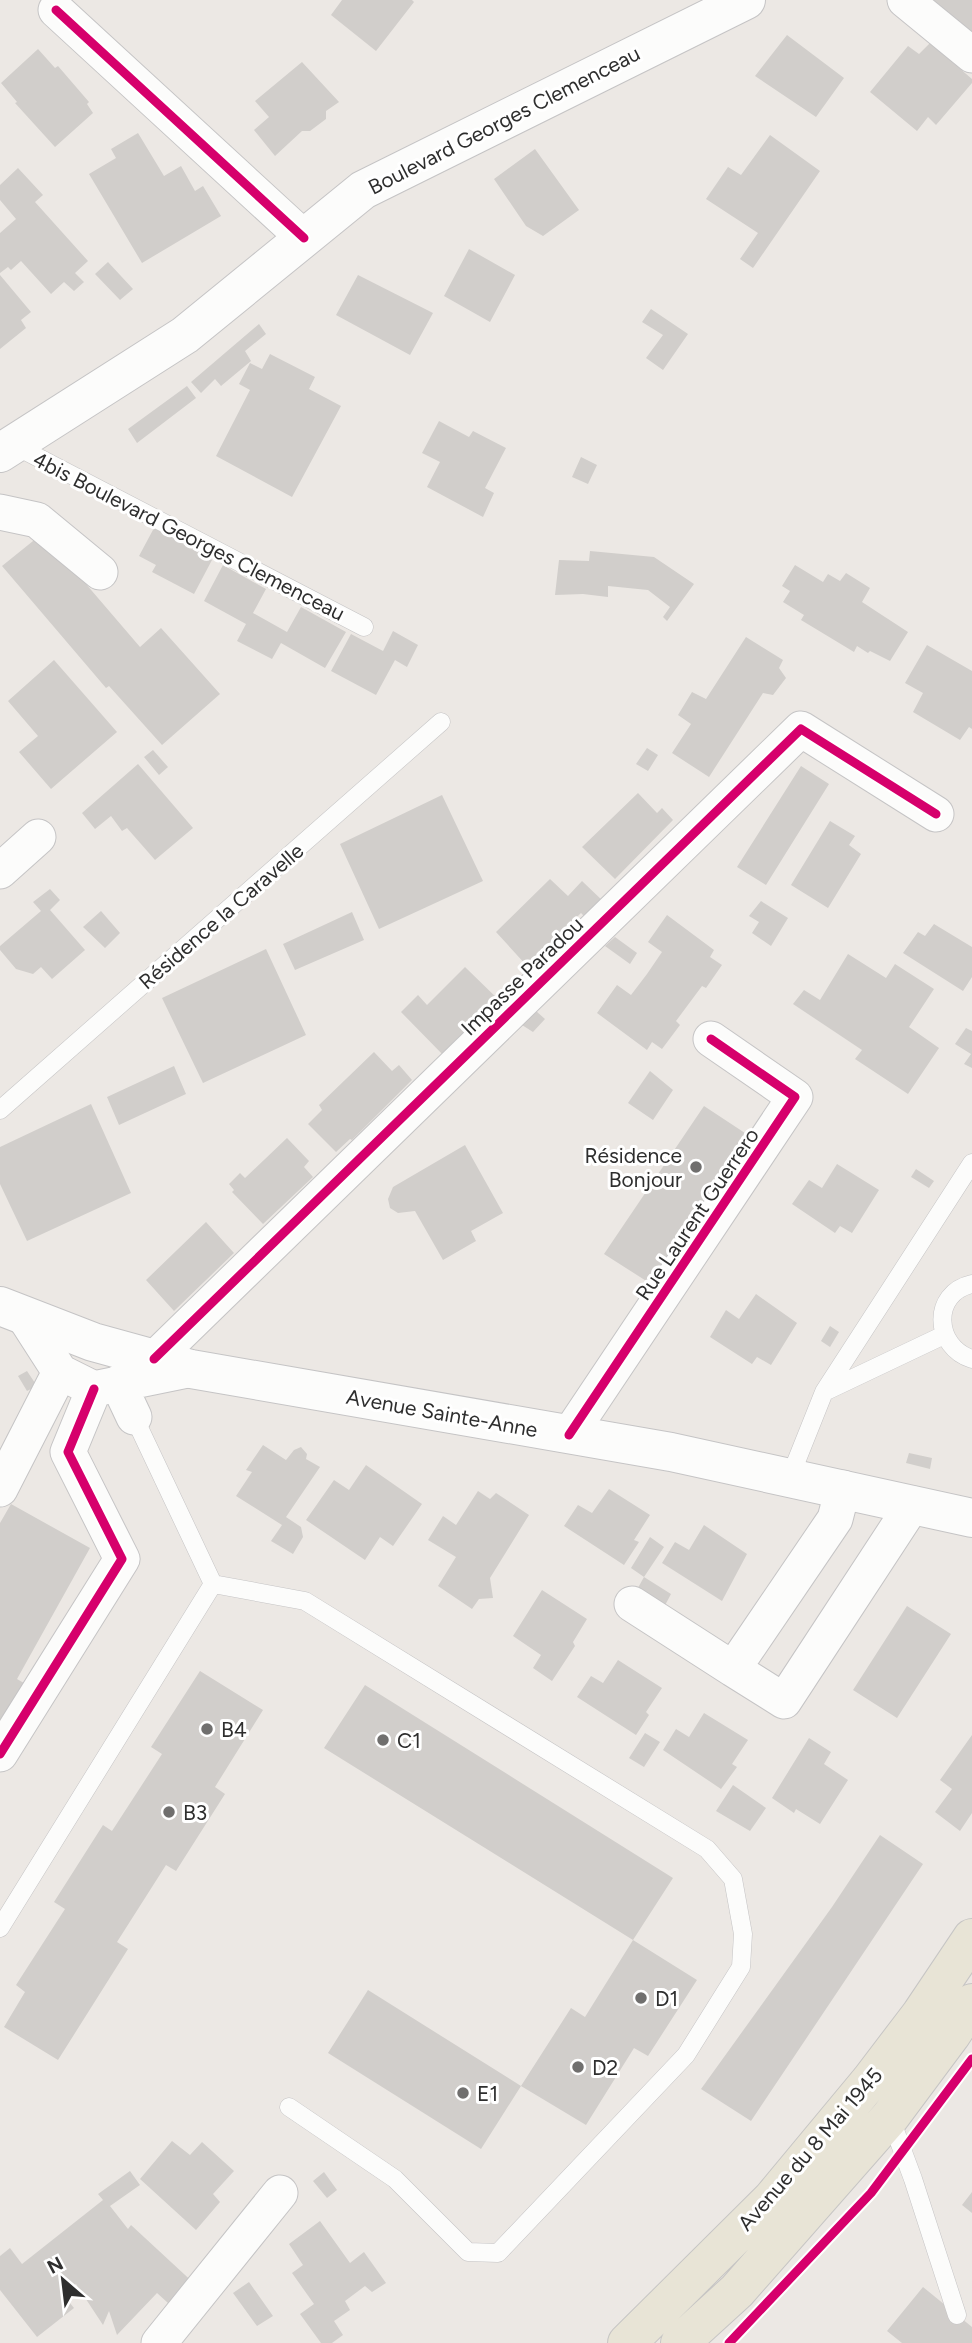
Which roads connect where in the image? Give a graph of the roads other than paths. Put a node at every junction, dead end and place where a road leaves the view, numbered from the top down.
1 (746, 0) edge
2 (905, 0) edge
3 (56, 10) dead end
4 (972, 55) edge
5 (304, 238) junction
6 (7, 449) edge
7 (0, 512) edge
8 (100, 572) dead end
9 (364, 627) dead end
10 (441, 722) dead end
11 (936, 814) dead end
12 (38, 837) dead end
13 (0, 871) edge
14 (711, 1039) dead end
15 (0, 1110) edge
16 (972, 1164) edge
17 (972, 1284) edge
18 (12, 1311) edge
19 (944, 1335) junction
20 (153, 1359) junction
21 (972, 1359) edge
22 (191, 1369) junction
23 (60, 1372) junction
24 (106, 1386) junction
25 (824, 1392) junction
26 (134, 1417) joint
27 (569, 1435) junction
28 (790, 1477) junction
29 (843, 1488) junction
30 (0, 1489) edge
31 (913, 1504) junction
32 (972, 1518) edge
33 (213, 1584) junction
34 (632, 1604) dead end
35 (733, 1670) junction
36 (0, 1754) edge
37 (0, 1928) edge
38 (972, 1938) edge
39 (972, 2003) edge
40 (289, 2108) dead end
41 (890, 2117) junction
42 (279, 2193) dead end
43 (957, 2315) dead end
44 (159, 2343) edge
45 (627, 2343) edge
46 (680, 2343) edge

1 - 5 main road, Boulevard Georges Clemenceau
2 - 4 street
3 - 5 street
5 - 6 main road, Boulevard Georges Clemenceau
6 - 9 lane, 4bis Boulevard Georges Clemenceau
7 - 8 street
10 - 15 lane, Résidence la Caravelle
11 - 20 street, Impasse Paradou
12 - 13 street
14 - 27 street, Rue Laurent Guerrero
16 - 25 lane
17 - 19 lane
18 - 20 main road, Avenue Sainte-Anne
18 - 23 street
19 - 21 lane
19 - 25 lane
20 - 22 main road, Avenue Sainte-Anne
22 - 24 street
22 - 27 main road, Avenue Sainte-Anne
23 - 24 street
23 - 30 street
24 - 26 street
24 - 36 street
25 - 28 lane
26 - 33 lane
27 - 28 main road, Avenue Sainte-Anne
28 - 29 main road, Avenue Sainte-Anne
29 - 31 main road, Avenue Sainte-Anne
29 - 35 street
31 - 32 main road, Avenue Sainte-Anne
31 - 35 street
33 - 37 lane
33 - 40 lane
34 - 35 street
38 - 45 main road, Avenue du 8 Mai 1945
39 - 41 main road, Avenue du 8 Mai 1945
41 - 43 lane
41 - 46 main road, Avenue du 8 Mai 1945
42 - 44 street

